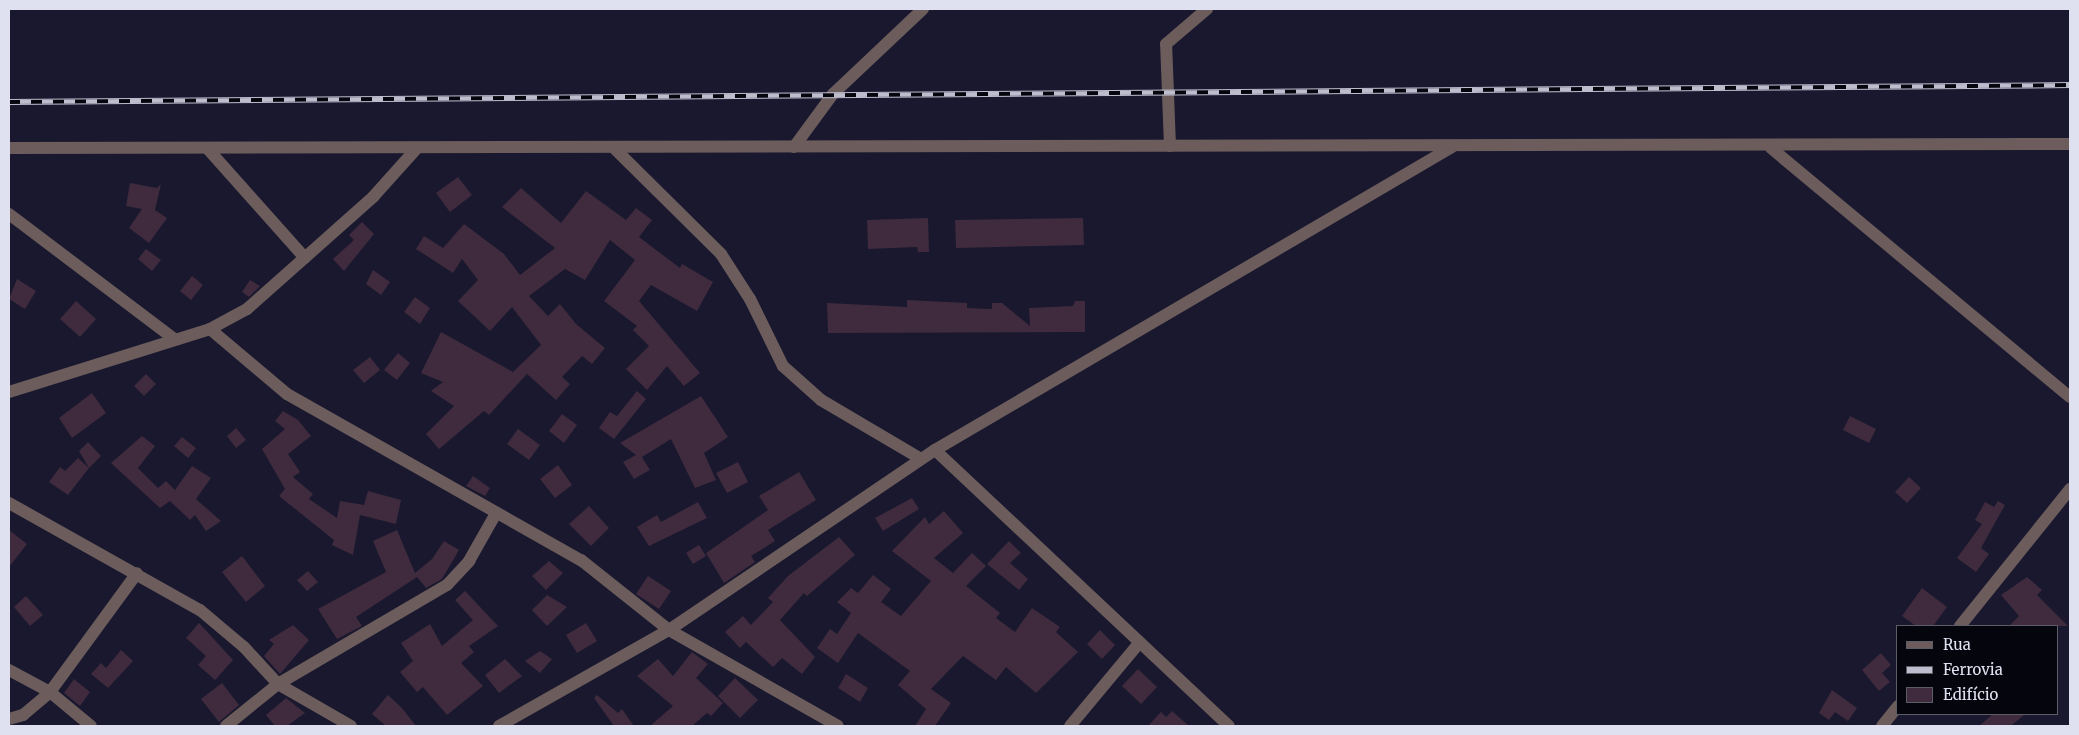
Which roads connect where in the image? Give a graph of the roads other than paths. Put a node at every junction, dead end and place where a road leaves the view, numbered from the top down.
1 (923, 9) edge
2 (1207, 9) edge
3 (2070, 144) edge
4 (1170, 146) junction
5 (1454, 146) junction
6 (794, 147) junction
7 (9, 148) edge
8 (207, 148) junction
9 (417, 148) junction
10 (614, 148) junction
11 (1771, 148) junction
12 (9, 214) edge
13 (305, 258) junction
14 (210, 329) junction
15 (173, 338) junction
16 (9, 392) edge
17 (2070, 397) edge
18 (935, 450) junction
19 (922, 459) junction
20 (2070, 489) edge
21 (9, 503) edge
22 (495, 515) junction
23 (137, 573) junction
24 (1961, 625) edge
25 (669, 630) junction
26 (1140, 642) junction
27 (9, 670) edge
28 (278, 684) junction
29 (50, 692) junction
30 (1896, 708) edge
31 (9, 719) edge
32 (91, 726) edge
33 (226, 726) edge
34 (351, 726) edge
35 (498, 726) edge
36 (838, 726) edge
37 (1070, 726) edge
38 (1229, 726) edge
39 (1882, 726) edge

1 - 6 street
2 - 4 street
3 - 11 street
4 - 5 street
4 - 6 street
5 - 11 street
5 - 18 street
6 - 10 street
7 - 8 street
8 - 9 street
8 - 13 street
9 - 10 street
9 - 13 street
10 - 19 street
11 - 17 street
12 - 15 street
13 - 14 street
14 - 15 street
14 - 22 street
15 - 16 street
18 - 19 street
18 - 26 street
19 - 25 street
20 - 24 street
21 - 23 street
22 - 25 street
22 - 28 street
23 - 28 street
23 - 29 street
25 - 35 street
25 - 36 street
26 - 37 street
26 - 38 street
27 - 29 street
28 - 33 street
28 - 34 street
29 - 31 street
29 - 32 street
30 - 39 street

